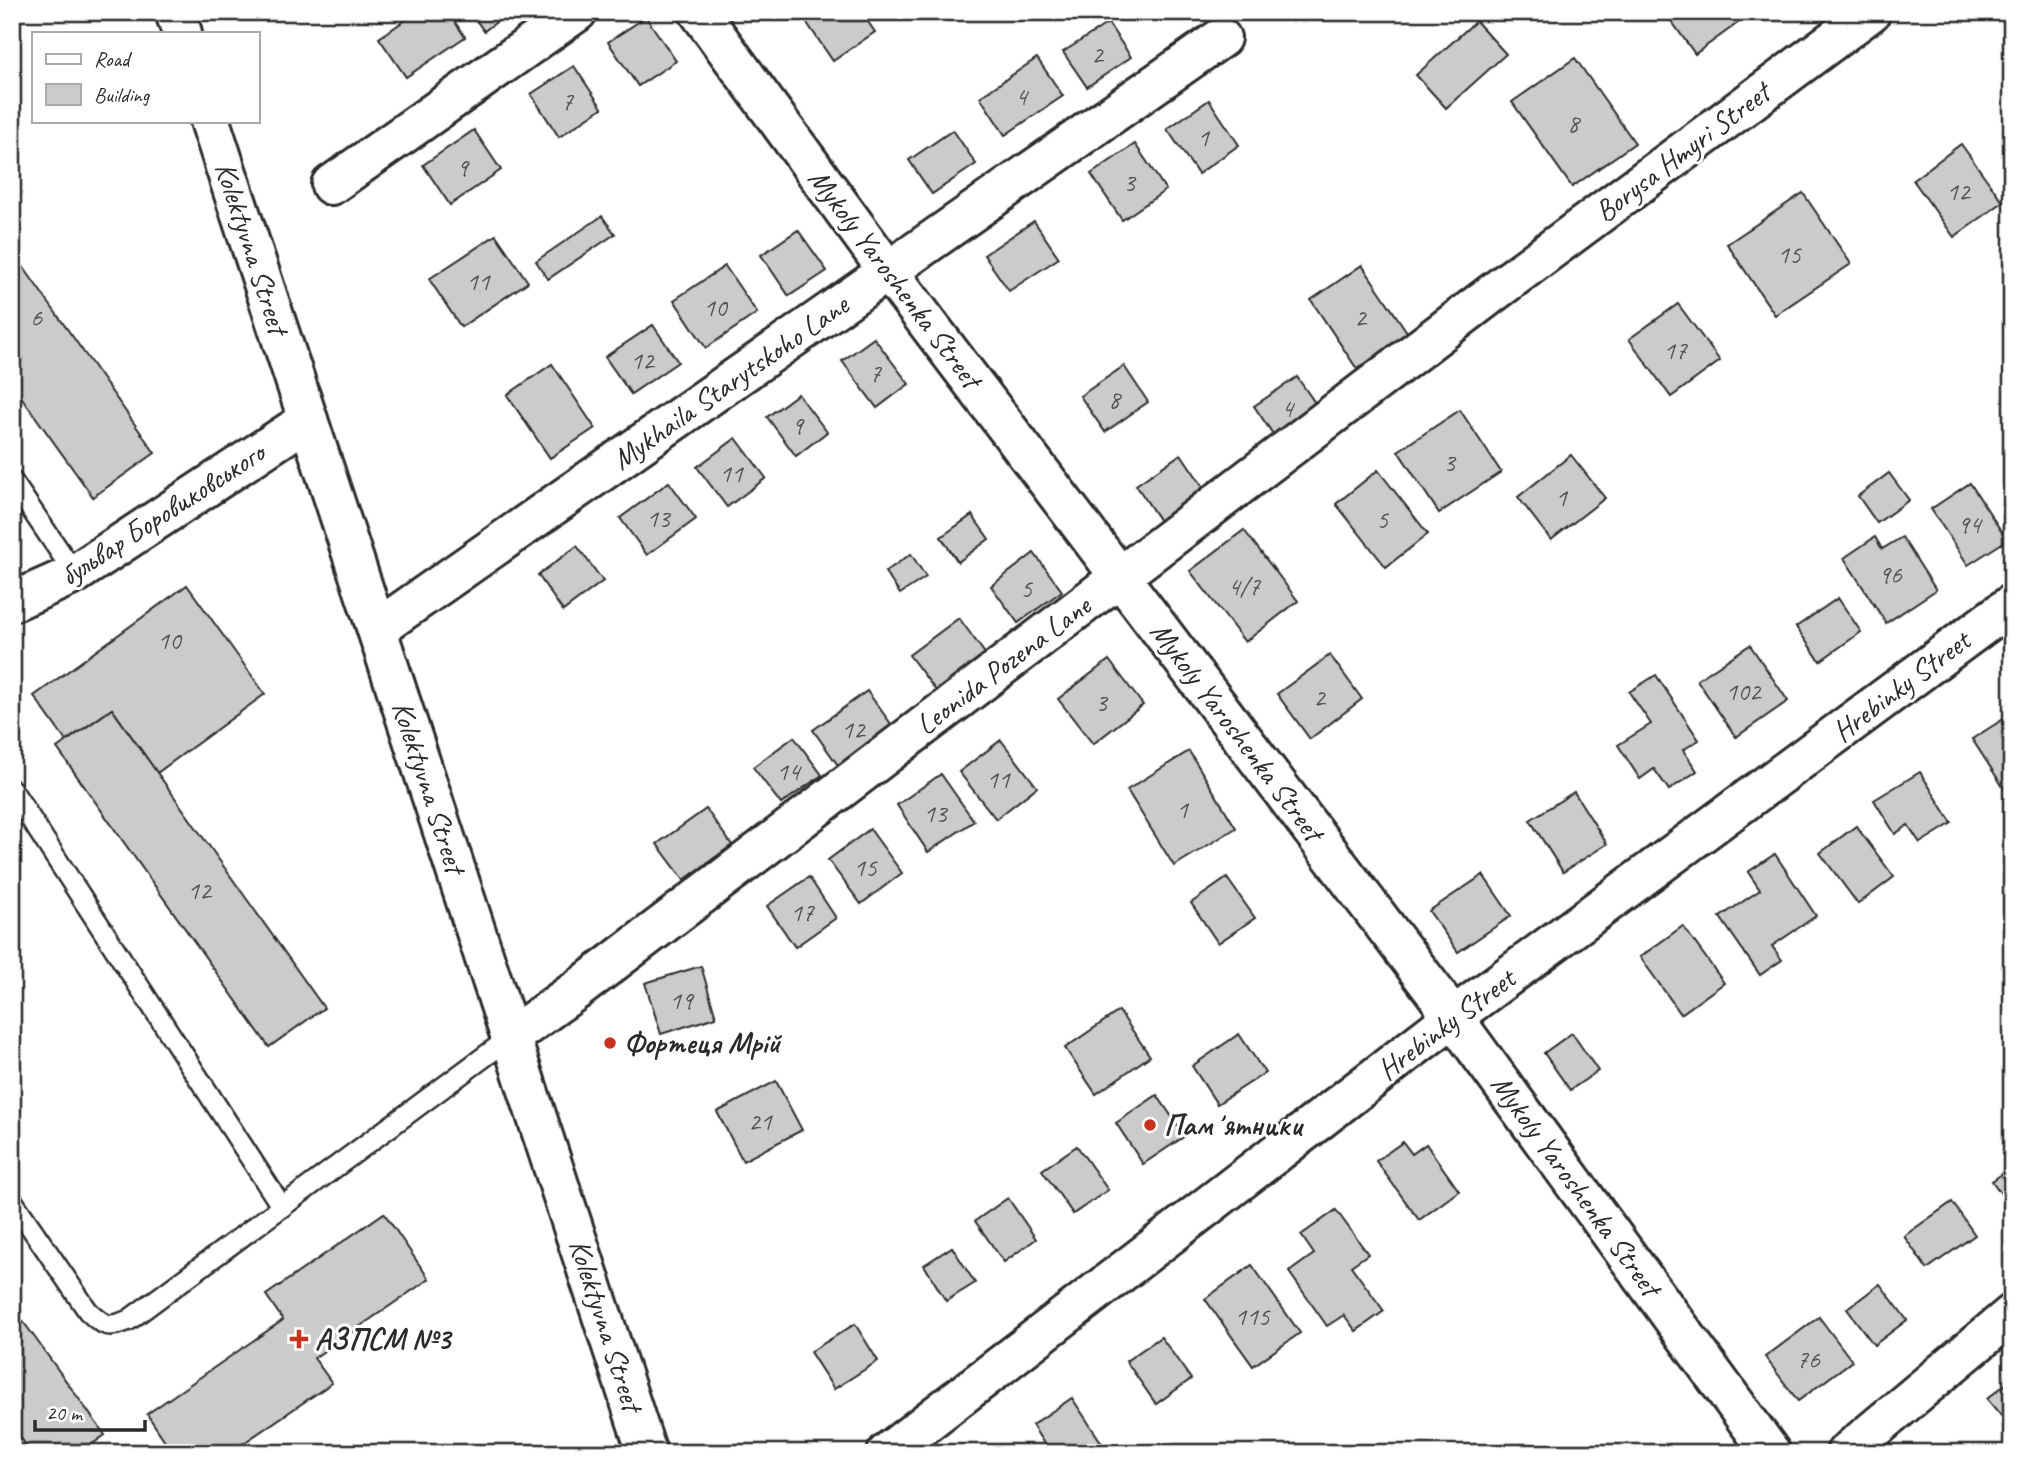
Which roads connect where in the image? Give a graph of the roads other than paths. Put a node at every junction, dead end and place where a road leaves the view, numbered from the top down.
1 (175, 12) edge
2 (577, 12) edge
3 (699, 12) edge
4 (1871, 12) edge
5 (181, 32) edge
6 (1221, 38) dead end
7 (210, 122) edge
8 (331, 185) dead end
9 (888, 271) junction
10 (1494, 292) joint
11 (308, 420) junction
12 (12, 481) edge
13 (75, 574) junction
14 (1119, 576) junction
15 (12, 602) edge
16 (2012, 604) edge
17 (377, 629) junction
18 (12, 789) edge
19 (1453, 1017) junction
20 (511, 1037) junction
21 (12, 1200) edge
22 (282, 1207) junction
23 (2012, 1314) edge
24 (647, 1453) edge
25 (887, 1453) edge
26 (1771, 1453) edge
27 (1846, 1453) edge

1 - 5 street
2 - 8 street
3 - 9 street, Mykoly Yaroshenka Street
4 - 10 street, Borysa Hmyri Street
6 - 9 street, Mykhaila Starytskoho Lane
7 - 11 street, Kolektyvna Street
9 - 14 street, Mykoly Yaroshenka Street
9 - 17 street, Mykhaila Starytskoho Lane
10 - 14 street, Leonida Pozena Lane
11 - 13 street, бульвар Боровиковського
11 - 17 street, Kolektyvna Street
12 - 13 lane
13 - 15 street, бульвар Боровиковського
14 - 19 street, Mykoly Yaroshenka Street
14 - 20 street, Leonida Pozena Lane
16 - 19 street, Hrebinky Street
17 - 20 street, Kolektyvna Street
18 - 22 lane
19 - 25 street, Hrebinky Street
19 - 26 street, Mykoly Yaroshenka Street
20 - 22 lane
20 - 24 street, Kolektyvna Street
21 - 22 lane
23 - 27 street

